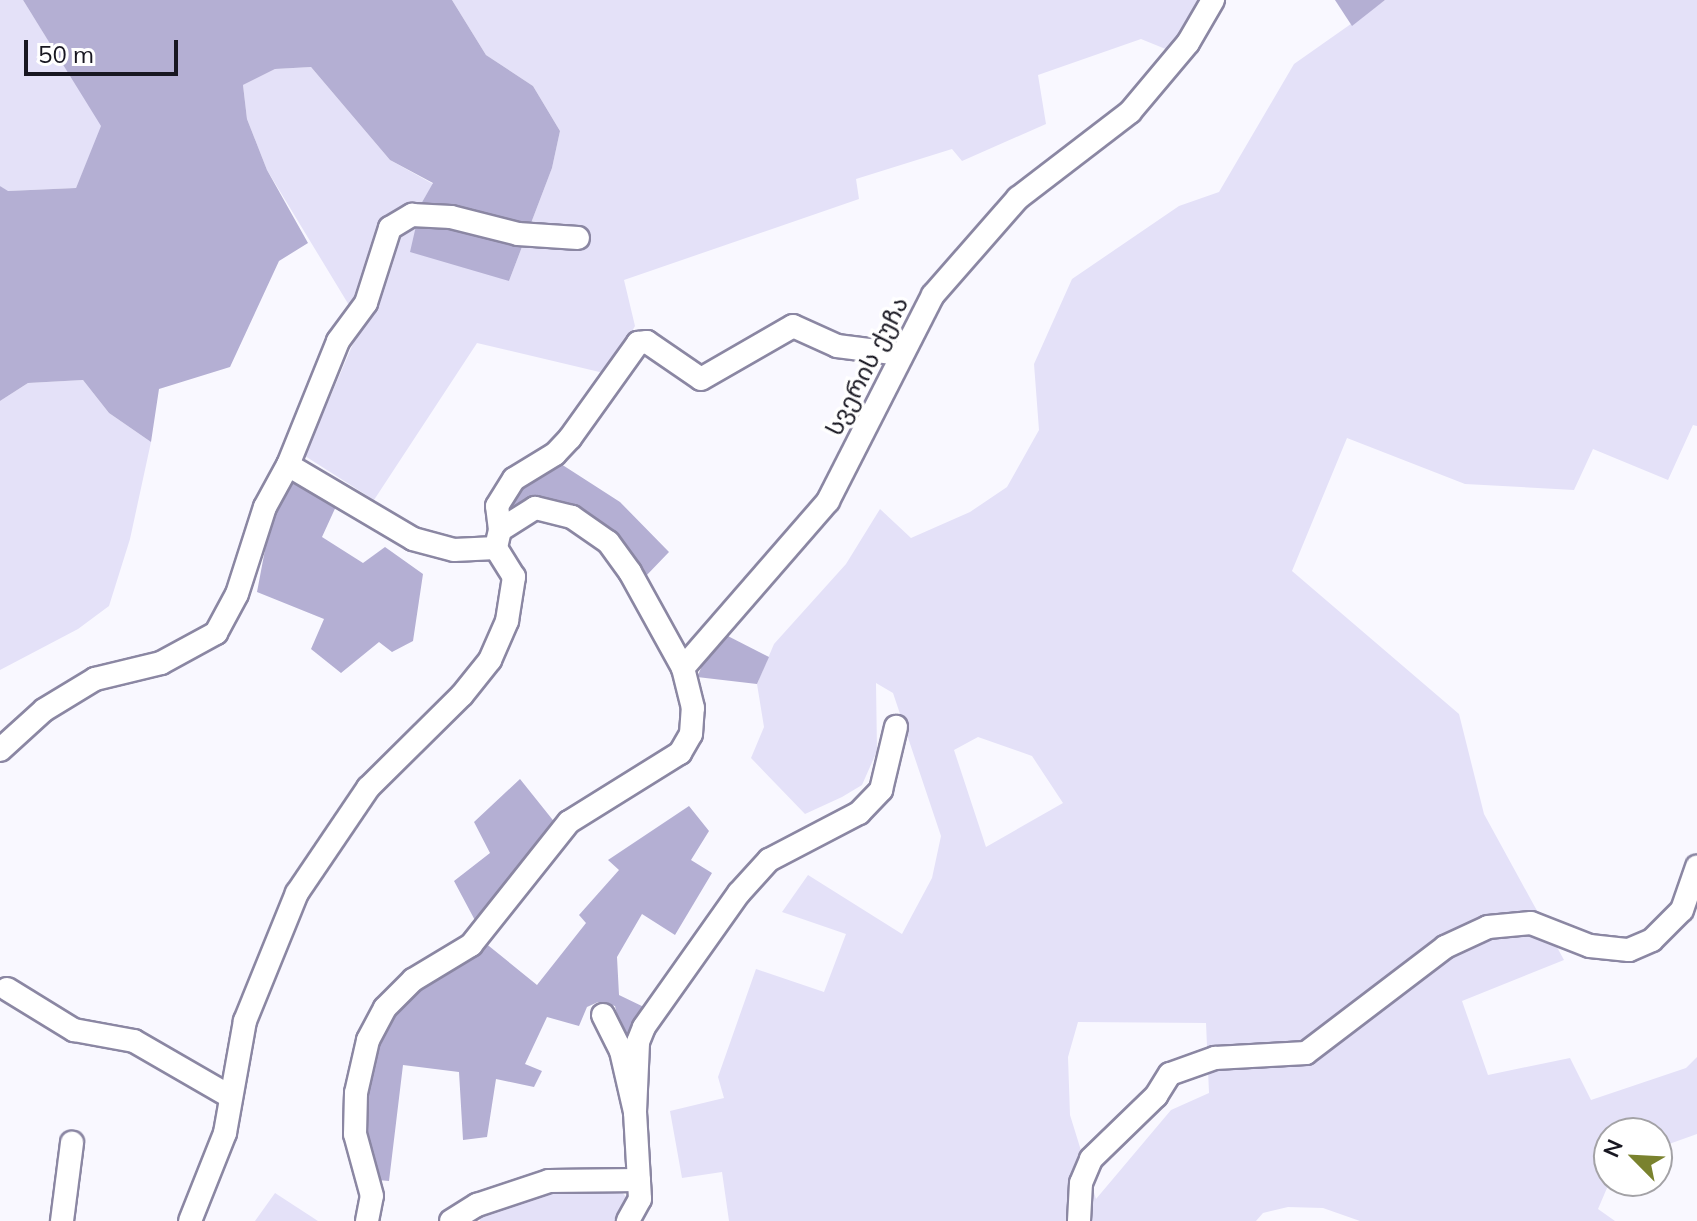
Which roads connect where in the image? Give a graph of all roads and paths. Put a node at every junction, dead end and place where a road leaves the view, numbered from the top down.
1 (1213, 0) edge
2 (578, 238) dead end
3 (900, 354) junction
4 (288, 465) junction
5 (498, 539) junction
6 (683, 668) junction
7 (896, 727) dead end
8 (0, 750) edge
9 (1697, 867) edge
10 (7, 989) dead end
11 (603, 1015) dead end
12 (231, 1097) junction
13 (635, 1112) junction
14 (72, 1143) dead end
15 (639, 1180) junction
16 (62, 1221) edge
17 (190, 1221) edge
18 (367, 1221) edge
19 (451, 1221) edge
20 (628, 1221) edge
21 (1079, 1221) edge

1 - 3 street, სვერის ქუჩა
2 - 4 street
3 - 5 street
3 - 6 street, სვერის ქუჩა
4 - 5 street
4 - 8 street
5 - 6 street
5 - 12 street
6 - 18 street
7 - 13 street
9 - 21 street
10 - 12 street
11 - 13 street
12 - 17 street
13 - 15 street
14 - 16 street
15 - 19 street
15 - 20 street

